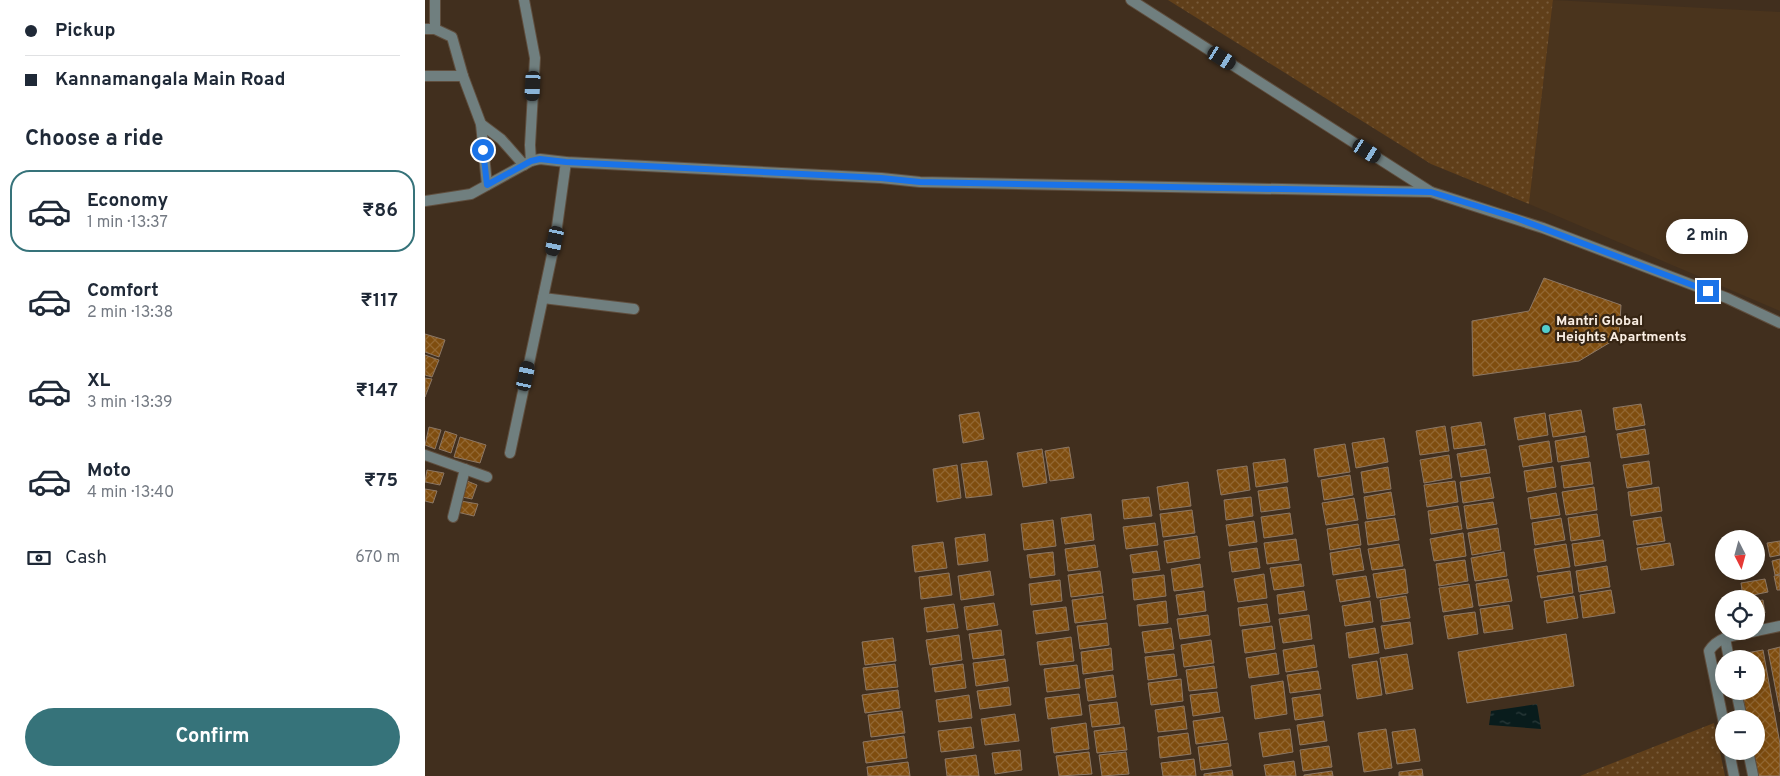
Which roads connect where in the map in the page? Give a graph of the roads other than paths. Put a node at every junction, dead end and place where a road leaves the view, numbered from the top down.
1 (435, 0) edge
2 (524, 0) edge
3 (1131, 0) edge
4 (430, 29) edge
5 (425, 76) edge
6 (463, 76) junction
7 (481, 124) junction
8 (566, 162) junction
9 (527, 163) junction
10 (487, 185) junction
11 (1431, 192) junction
12 (425, 201) edge
13 (543, 298) junction
14 (634, 309) dead end
15 (1780, 323) edge
16 (510, 454) dead end
17 (425, 455) edge
18 (465, 469) junction
19 (487, 477) dead end
20 (453, 517) dead end
21 (1780, 626) edge
22 (1765, 629) edge
23 (1721, 640) edge
24 (1721, 710) edge
25 (1731, 760) edge
26 (1750, 760) edge
27 (1753, 775) edge
28 (1734, 776) edge

1 - 4 street
2 - 9 street
3 - 11 street
4 - 6 street
5 - 6 street
6 - 7 street
7 - 9 street
7 - 10 street
8 - 9 street
8 - 11 street
8 - 13 street
9 - 10 street
10 - 12 street
11 - 15 street
13 - 14 street
13 - 16 street
17 - 18 street
18 - 19 street
18 - 20 street
21 - 22 street
23 - 24 street
25 - 28 street
26 - 27 street

